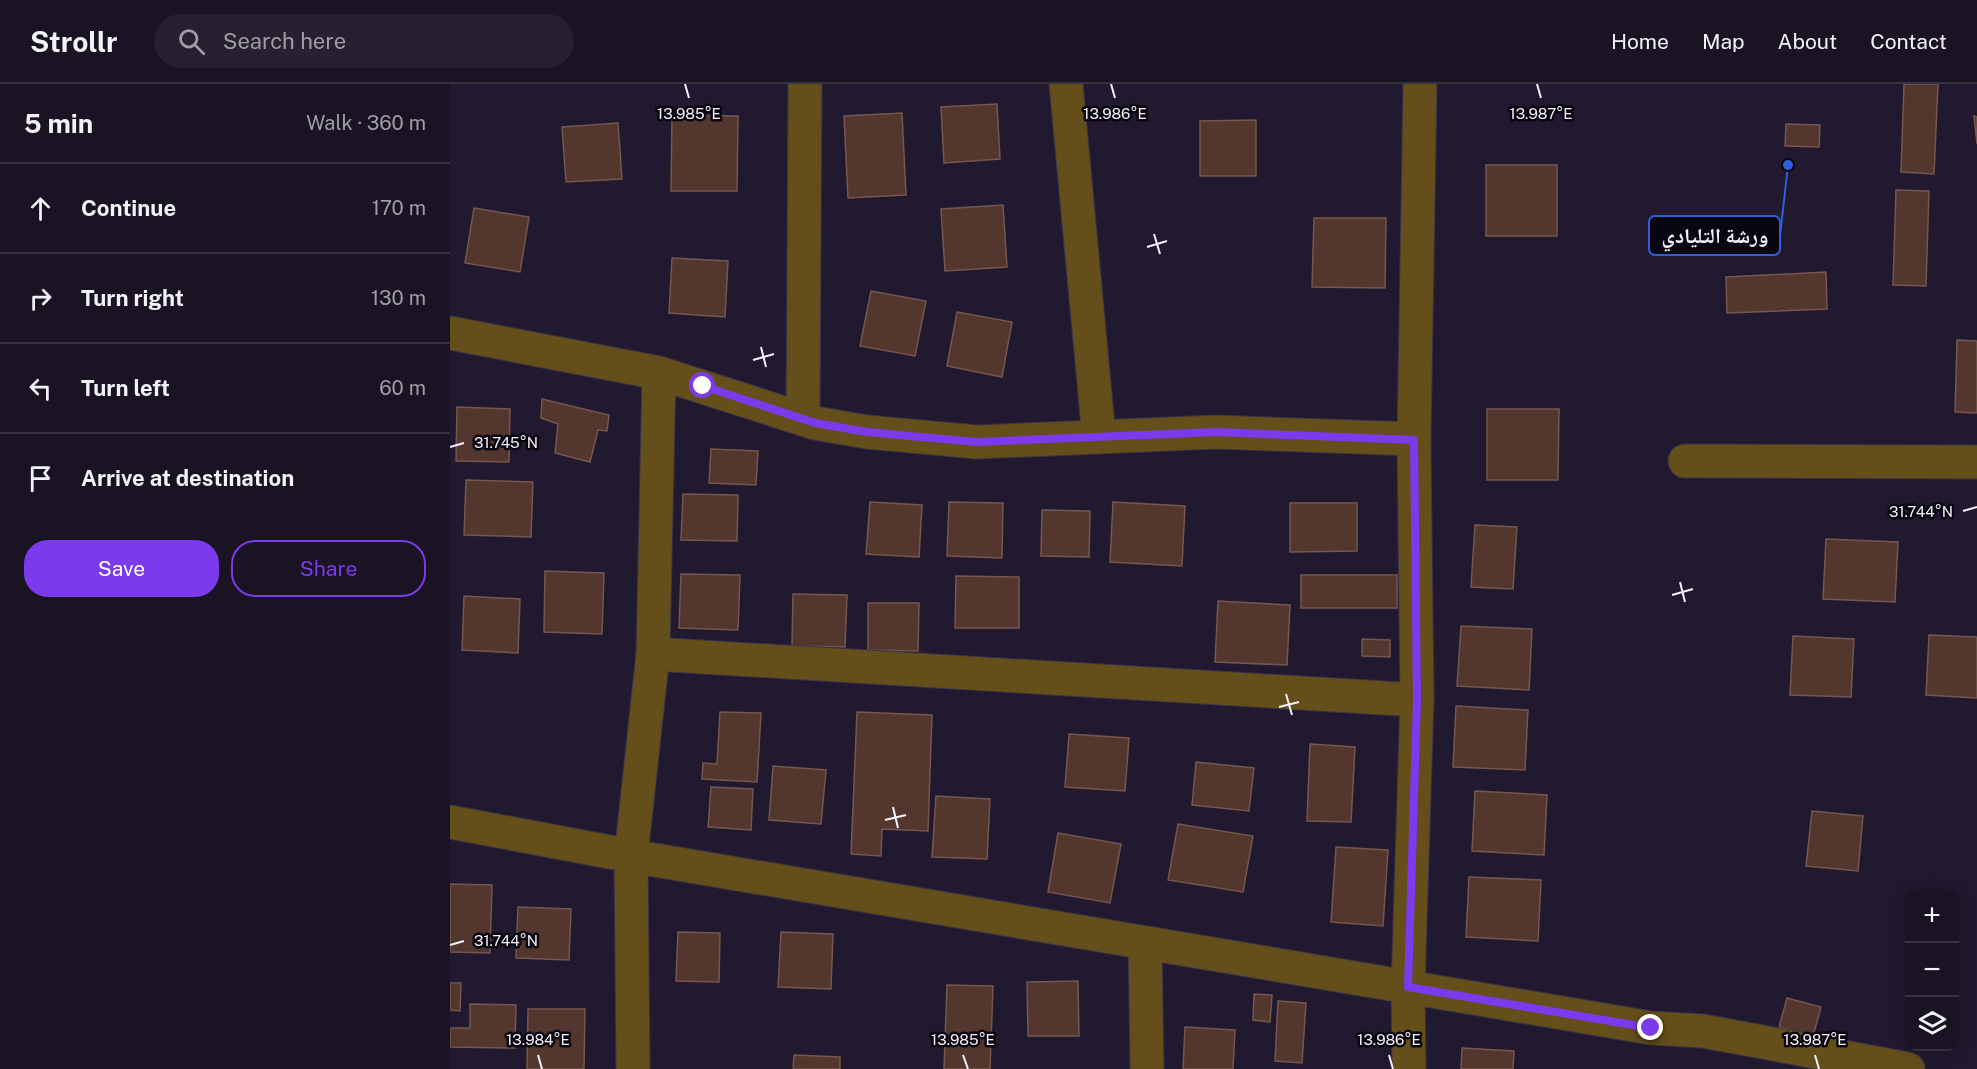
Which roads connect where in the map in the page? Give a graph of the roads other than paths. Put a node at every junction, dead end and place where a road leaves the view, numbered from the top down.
1 (805, 84) edge
2 (1066, 84) edge
3 (1420, 84) edge
4 (450, 333) edge
5 (659, 373) junction
6 (803, 419) junction
7 (1099, 437) junction
8 (1414, 440) junction
9 (1684, 461) dead end
10 (1977, 462) edge
11 (653, 654) junction
12 (1417, 700) junction
13 (450, 822) edge
14 (631, 856) junction
15 (1145, 943) junction
16 (1408, 987) junction
17 (633, 1069) edge
18 (1147, 1069) edge
19 (1409, 1069) edge
20 (1908, 1069) edge

1 - 6 street
2 - 7 street
3 - 8 street
4 - 5 street
5 - 6 street
5 - 11 street
6 - 7 street
7 - 8 street
8 - 12 street
9 - 10 street
11 - 12 street
11 - 14 street
12 - 16 street
13 - 14 street
14 - 15 street
14 - 17 street
15 - 16 street
15 - 18 street
16 - 19 street
16 - 20 street

